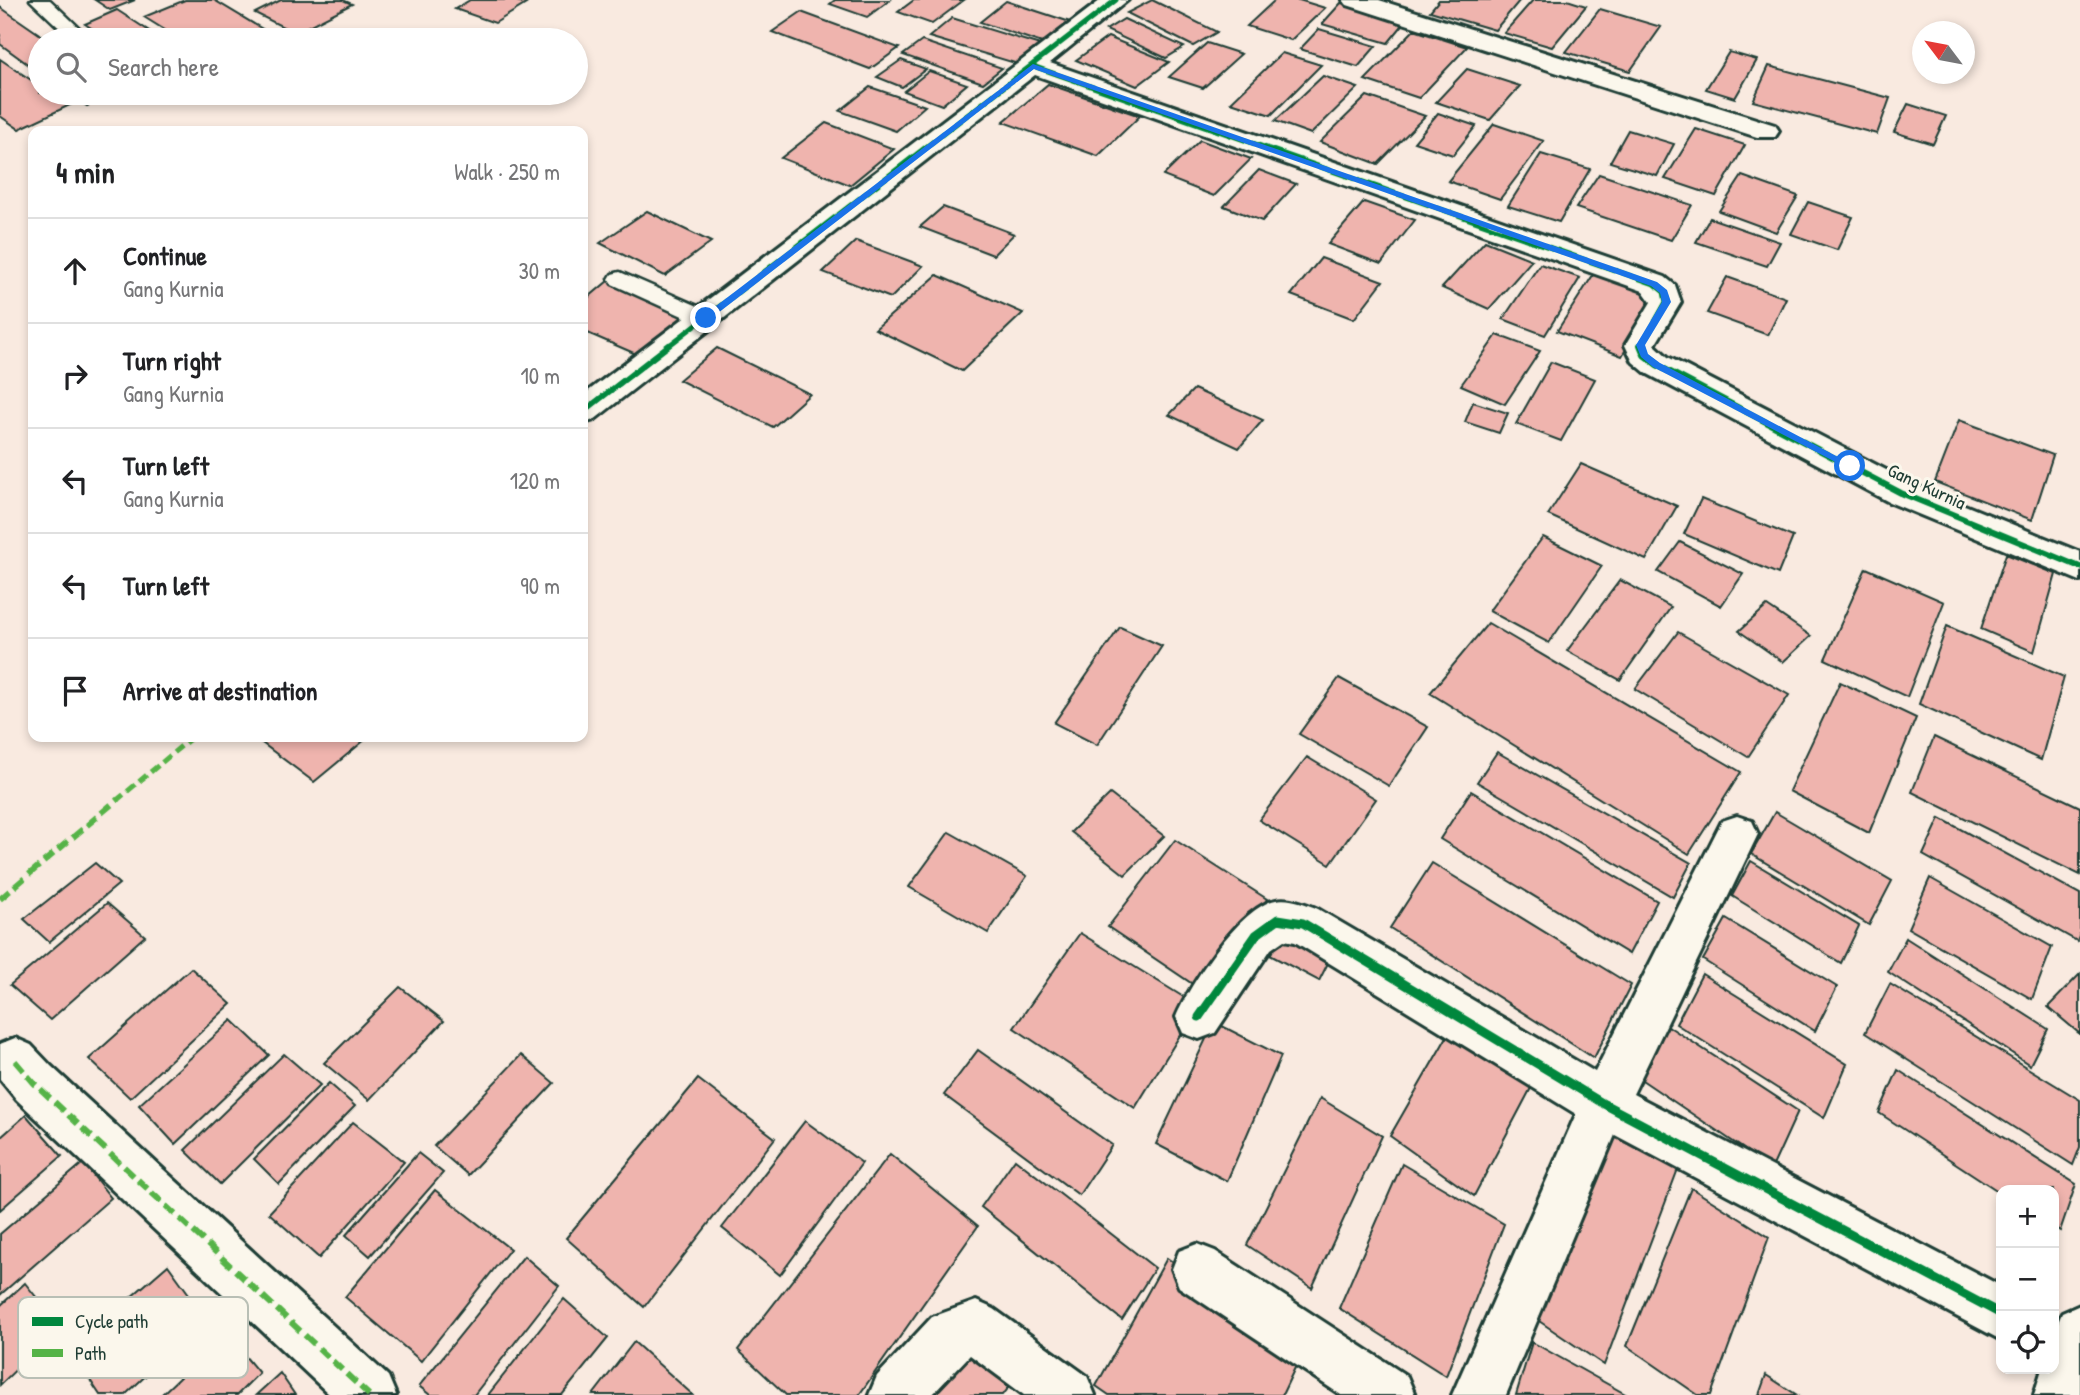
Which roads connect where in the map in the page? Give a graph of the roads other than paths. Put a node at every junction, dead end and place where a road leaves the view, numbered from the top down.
1 (39, 0) edge
2 (1116, 0) edge
3 (1356, 0) edge
4 (70, 28) edge
5 (1033, 66) junction
6 (1766, 131) dead end
7 (620, 279) dead end
8 (706, 318) junction
9 (588, 408) edge
10 (2080, 567) edge
11 (1737, 834) dead end
12 (1199, 1017) dead end
13 (15, 1061) dead end
14 (1604, 1104) junction
15 (1197, 1269) dead end
16 (1996, 1311) edge
17 (369, 1395) edge
18 (895, 1395) edge
19 (1068, 1395) edge
20 (1388, 1395) edge
21 (1479, 1395) edge

1 - 4 lane
2 - 5 street
3 - 6 street
5 - 8 street
5 - 10 street, Gang Kurnia
7 - 8 lane
8 - 9 street
11 - 14 street
12 - 14 street
13 - 17 street
14 - 16 street
14 - 21 street
15 - 20 street
18 - 19 street

